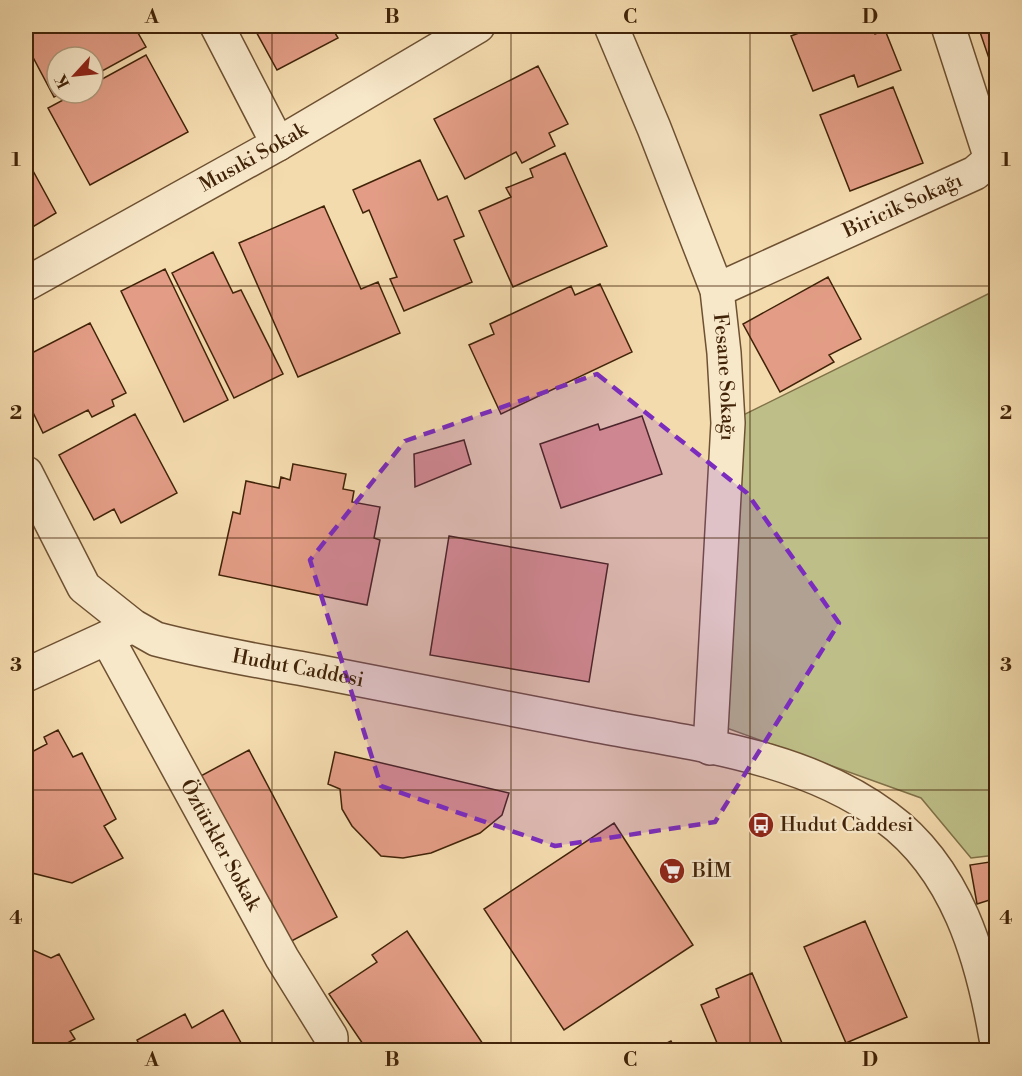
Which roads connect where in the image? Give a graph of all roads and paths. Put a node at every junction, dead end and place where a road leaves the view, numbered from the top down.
1 (217, 26) edge
2 (478, 26) edge
3 (610, 26) edge
4 (948, 26) edge
5 (278, 144) junction
6 (26, 284) edge
7 (717, 290) junction
8 (26, 473) edge
9 (120, 632) junction
10 (26, 675) edge
11 (710, 748) junction
12 (996, 1038) edge
13 (331, 1050) edge

1 - 5 street
2 - 5 street, Musıki Sokak
3 - 7 street, Fesane Sokağı
4 - 7 street, Biricik Sokağı
5 - 6 street, Musıki Sokak
7 - 11 street, Fesane Sokağı
8 - 9 street, Hudut Caddesi
9 - 10 street
9 - 11 street, Hudut Caddesi
9 - 13 street, Öztürkler Sokak
11 - 12 street, Hudut Caddesi

